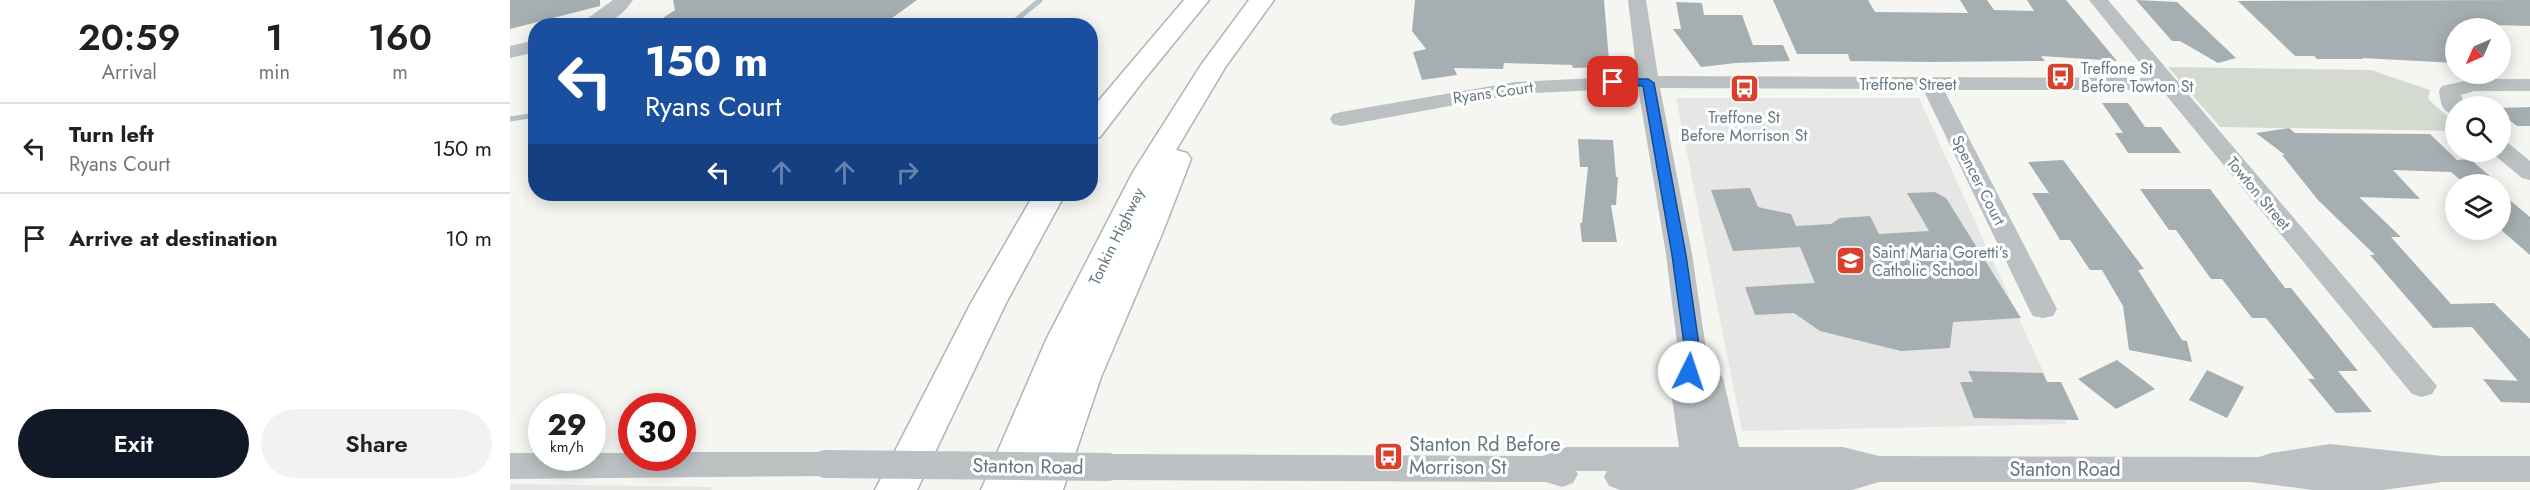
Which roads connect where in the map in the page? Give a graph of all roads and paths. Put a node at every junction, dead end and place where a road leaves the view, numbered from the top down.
1 (624, 0) edge
2 (1197, 0) edge
3 (1262, 0) edge
4 (1637, 0) edge
5 (2098, 0) edge
6 (601, 18) edge
7 (528, 48) edge
8 (510, 52) edge
9 (1214, 65) junction
10 (1648, 83) junction
11 (1930, 84) junction
12 (2168, 84) junction
13 (2530, 85) edge
14 (2451, 96) edge
15 (1341, 119) dead end
16 (1098, 120) edge
17 (2511, 157) edge
18 (2530, 173) edge
19 (1045, 201) edge
20 (2043, 309) dead end
21 (962, 350) junction
22 (2422, 386) dead end
23 (510, 466) edge
24 (1715, 475) edge
25 (2504, 477) edge
26 (881, 490) edge
27 (896, 490) edge
28 (1002, 490) edge
29 (1042, 490) edge

1 - 6 street
2 - 16 highway
3 - 9 highway, Tonkin Highway
4 - 10 street
5 - 12 street, Towton Street
7 - 8 street
9 - 28 highway, Tonkin Highway
9 - 29 highway
10 - 11 street, Treffone Street
10 - 15 street, Ryans Court
10 - 24 street
11 - 12 street, Treffone Street
11 - 20 street, Spencer Court
12 - 22 street, Towton Street
13 - 14 street
17 - 18 street
19 - 21 highway
21 - 26 highway
21 - 27 highway
23 - 24 street, Stanton Road, bridge
24 - 25 street, Stanton Road

